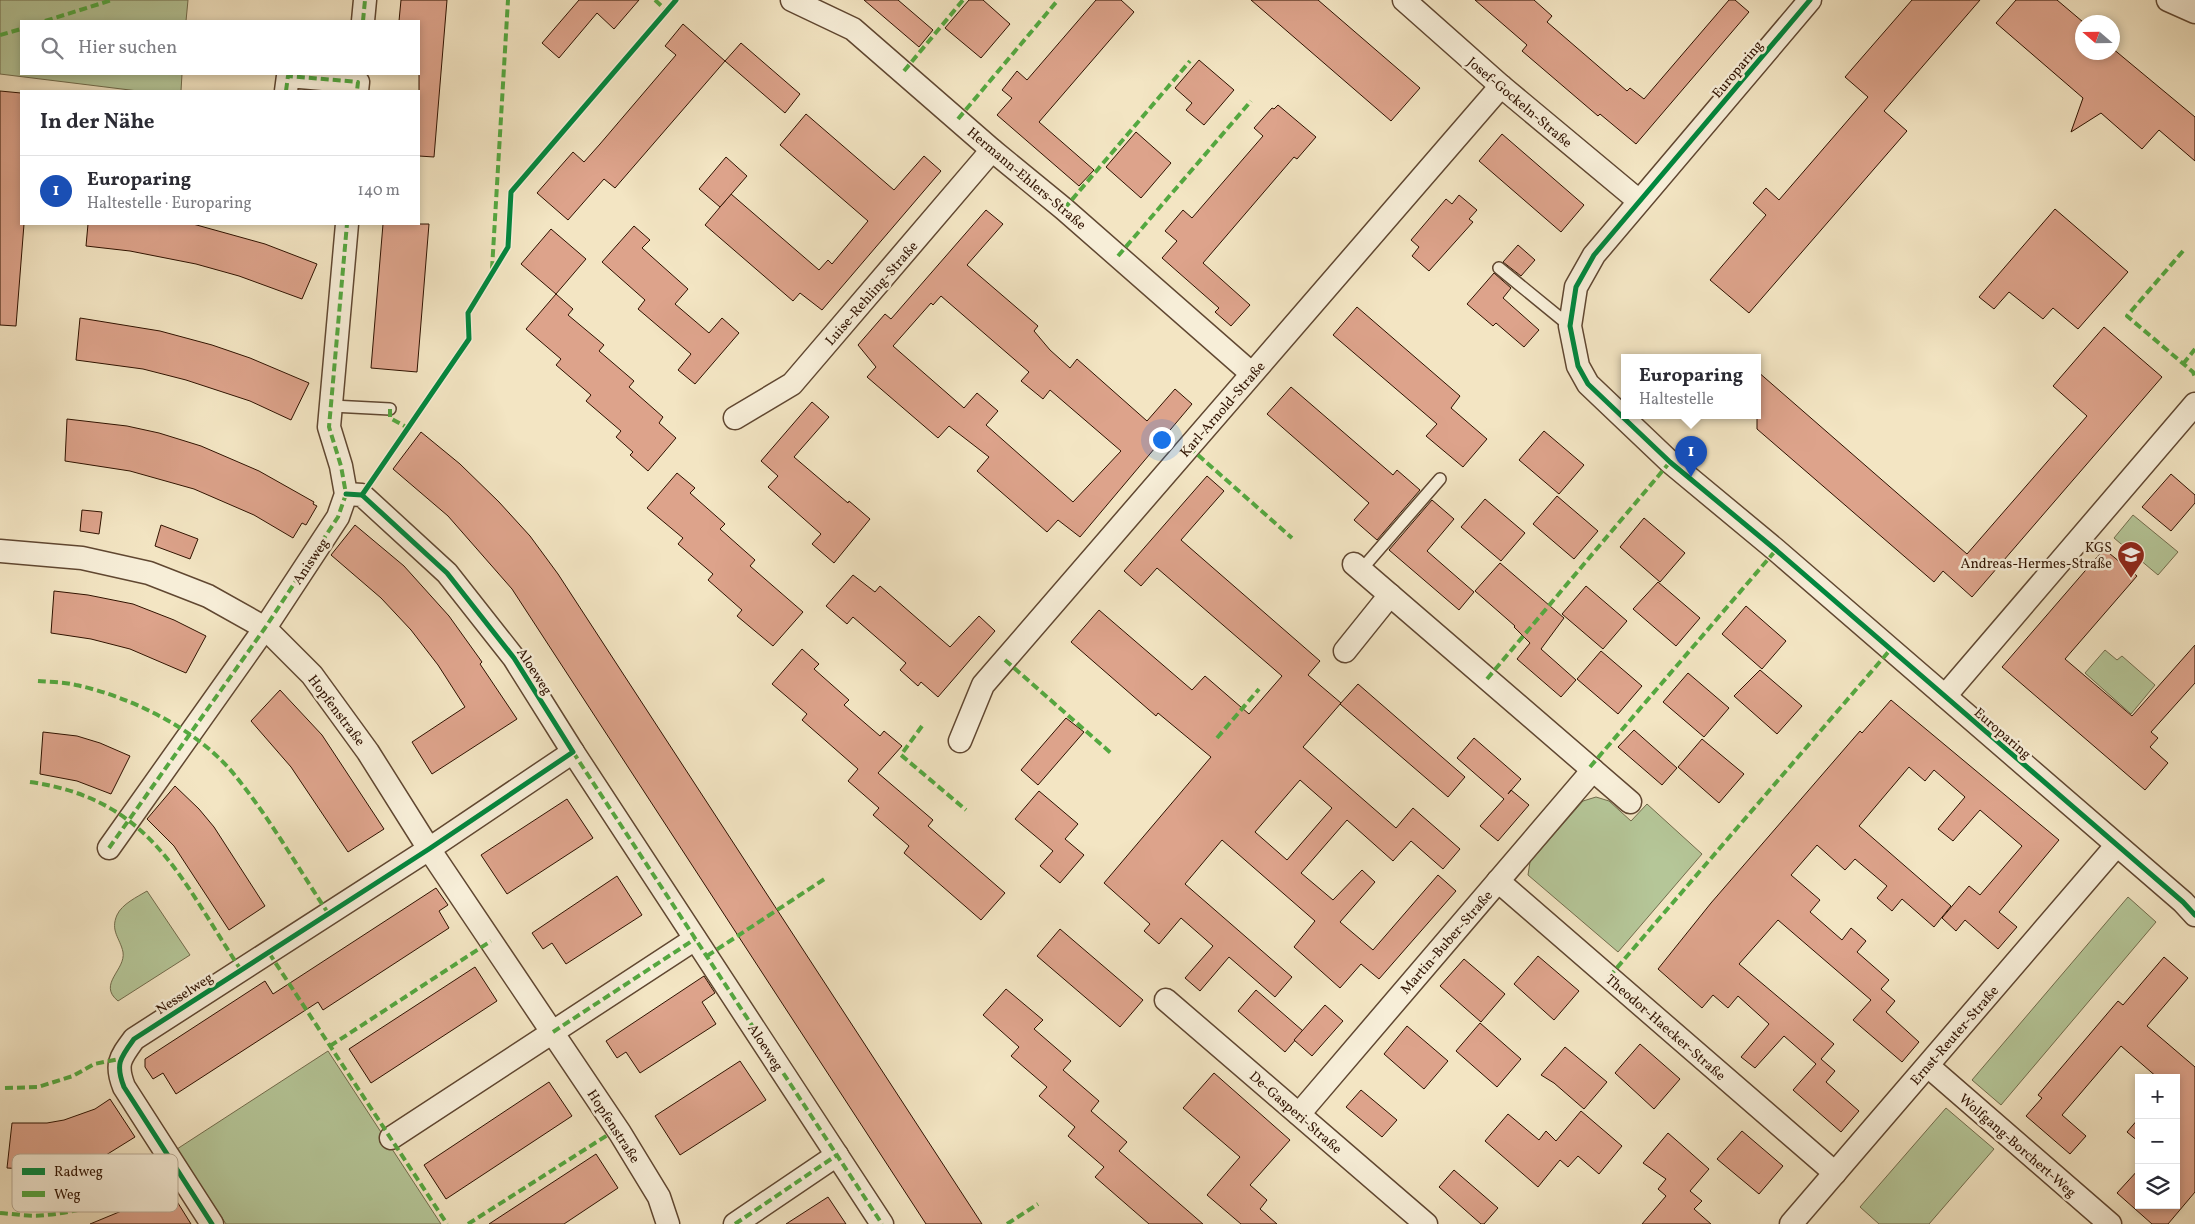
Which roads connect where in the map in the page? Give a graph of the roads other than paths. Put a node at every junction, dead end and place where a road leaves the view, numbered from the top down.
1 (365, 0) edge
2 (792, 0) edge
3 (1404, 0) edge
4 (1810, 0) edge
5 (2168, 0) edge
6 (2195, 12) edge
7 (363, 20) edge
8 (358, 82) edge
9 (1501, 86) junction
10 (286, 90) edge
11 (992, 150) junction
12 (1639, 201) junction
13 (347, 225) edge
14 (1499, 268) dead end
15 (1570, 326) junction
16 (1251, 373) junction
17 (2195, 404) edge
18 (332, 406) junction
19 (390, 409) dead end
20 (1621, 415) edge
21 (735, 418) dead end
22 (1625, 419) edge
23 (1440, 479) dead end
24 (346, 494) junction
25 (0, 550) edge
26 (1358, 567) joint
27 (1390, 595) junction
28 (265, 628) junction
29 (1345, 651) dead end
30 (1945, 696) junction
31 (960, 741) dead end
32 (573, 752) junction
33 (1593, 770) junction
34 (1630, 802) dead end
35 (2116, 846) junction
36 (109, 848) dead end
37 (429, 849) junction
38 (1498, 881) junction
39 (2195, 915) edge
40 (695, 939) junction
41 (1166, 1000) dead end
42 (553, 1032) junction
43 (1928, 1066) junction
44 (1299, 1114) junction
45 (391, 1138) dead end
46 (167, 1154) edge
47 (837, 1155) junction
48 (178, 1171) edge
49 (1835, 1173) junction
50 (212, 1224) edge
51 (668, 1224) edge
52 (734, 1224) edge
53 (882, 1224) edge
54 (1426, 1224) edge
55 (1791, 1224) edge
56 (2110, 1224) edge

1 - 7 street
2 - 11 street, Hermann-Ehlers-Straße
3 - 9 street, Josef-Gockeln-Straße
4 - 12 street, Europaring
5 - 6 street
8 - 10 street
9 - 12 street, Josef-Gockeln-Straße
9 - 16 street, Karl-Arnold-Straße
11 - 16 street, Hermann-Ehlers-Straße
11 - 21 street, Luise-Rehling-Straße
12 - 15 street, Europaring
13 - 18 street, Anisweg
14 - 15 lane
15 - 20 street, Europaring
16 - 31 street, Karl-Arnold-Straße
17 - 30 street
18 - 19 lane
18 - 24 street, Anisweg
22 - 30 street, Europaring
23 - 26 lane
24 - 28 street, Anisweg
24 - 32 street, Aloeweg
25 - 28 street, Hopfenstraße
26 - 27 street
27 - 29 street
27 - 33 street
28 - 36 street, Anisweg
28 - 37 street, Hopfenstraße
30 - 35 street, Europaring
32 - 37 street
32 - 40 street, Aloeweg
33 - 34 street
33 - 38 street, Martin-Buber-Straße
35 - 39 street, Europaring
35 - 43 street, Ernst-Reuter-Straße
37 - 42 street, Hopfenstraße
37 - 46 street, Nesselweg
38 - 44 street, Martin-Buber-Straße
38 - 49 street, Theodor-Haecker-Straße
40 - 42 street
40 - 47 street, Aloeweg
41 - 44 street, De-Gasperi-Straße
42 - 45 street
42 - 51 street, Hopfenstraße
43 - 49 street, Ernst-Reuter-Straße
43 - 56 street, Wolfgang-Borchert-Weg
44 - 54 street, De-Gasperi-Straße
47 - 52 street
47 - 53 street, Aloeweg
48 - 50 street, Nesselweg
49 - 55 street, Ernst-Reuter-Straße

